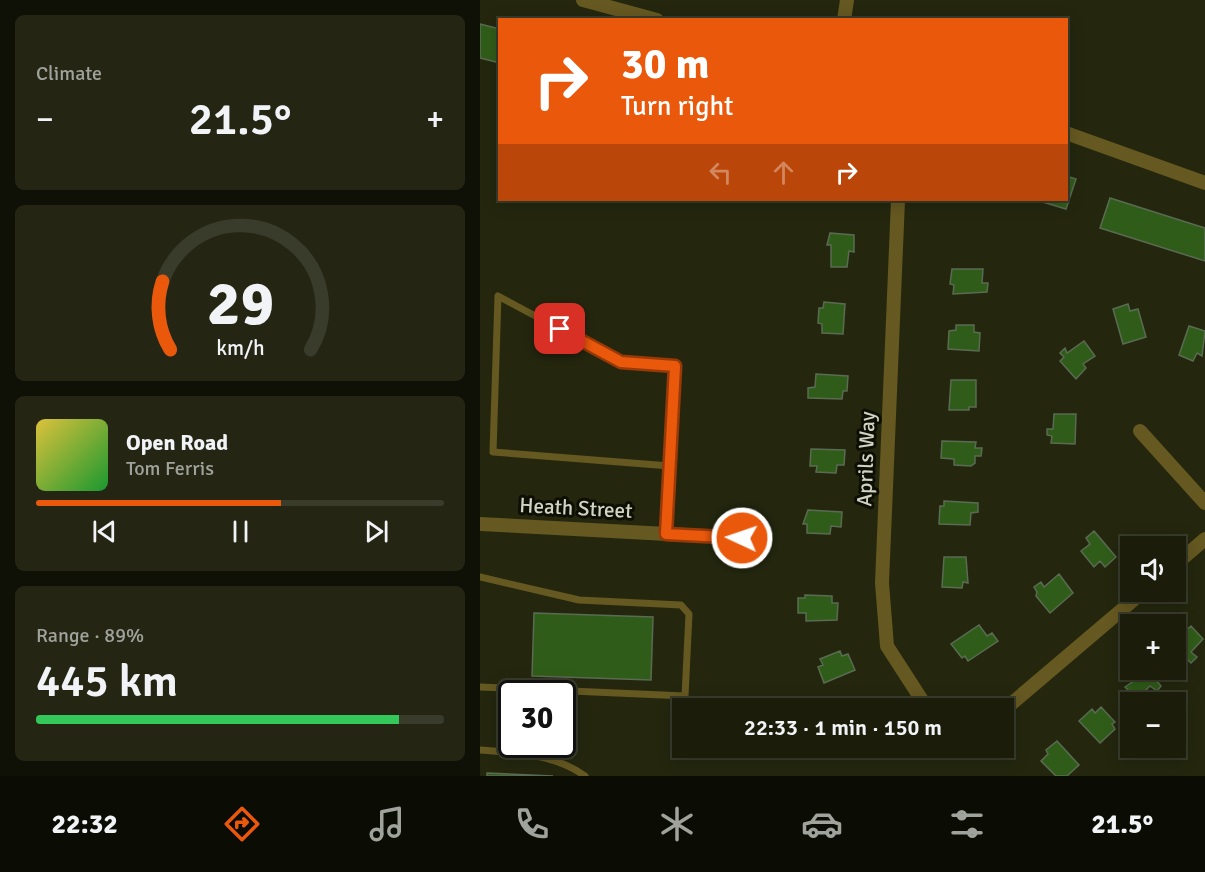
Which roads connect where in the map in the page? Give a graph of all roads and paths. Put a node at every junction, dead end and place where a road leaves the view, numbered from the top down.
1 (583, 0) edge
2 (846, 0) edge
3 (650, 18) edge
4 (844, 18) edge
5 (1068, 134) edge
6 (1205, 183) edge
7 (898, 201) edge
8 (1140, 431) dead end
9 (670, 466) junction
10 (1205, 503) edge
11 (480, 524) edge
12 (666, 534) junction
13 (742, 538) dead end
14 (1205, 539) edge
15 (1186, 555) edge
16 (480, 577) edge
17 (1131, 602) edge
18 (480, 687) edge
19 (921, 698) edge
20 (1014, 702) edge
21 (480, 750) edge
22 (585, 776) edge

1 - 3 street
2 - 4 street
5 - 6 street
7 - 19 street, Aprils Way
8 - 10 street
9 - 9 lane
9 - 12 lane
11 - 12 street, Heath Street
12 - 13 street, Heath Street
14 - 15 street
16 - 18 lane
17 - 20 street
21 - 22 lane

